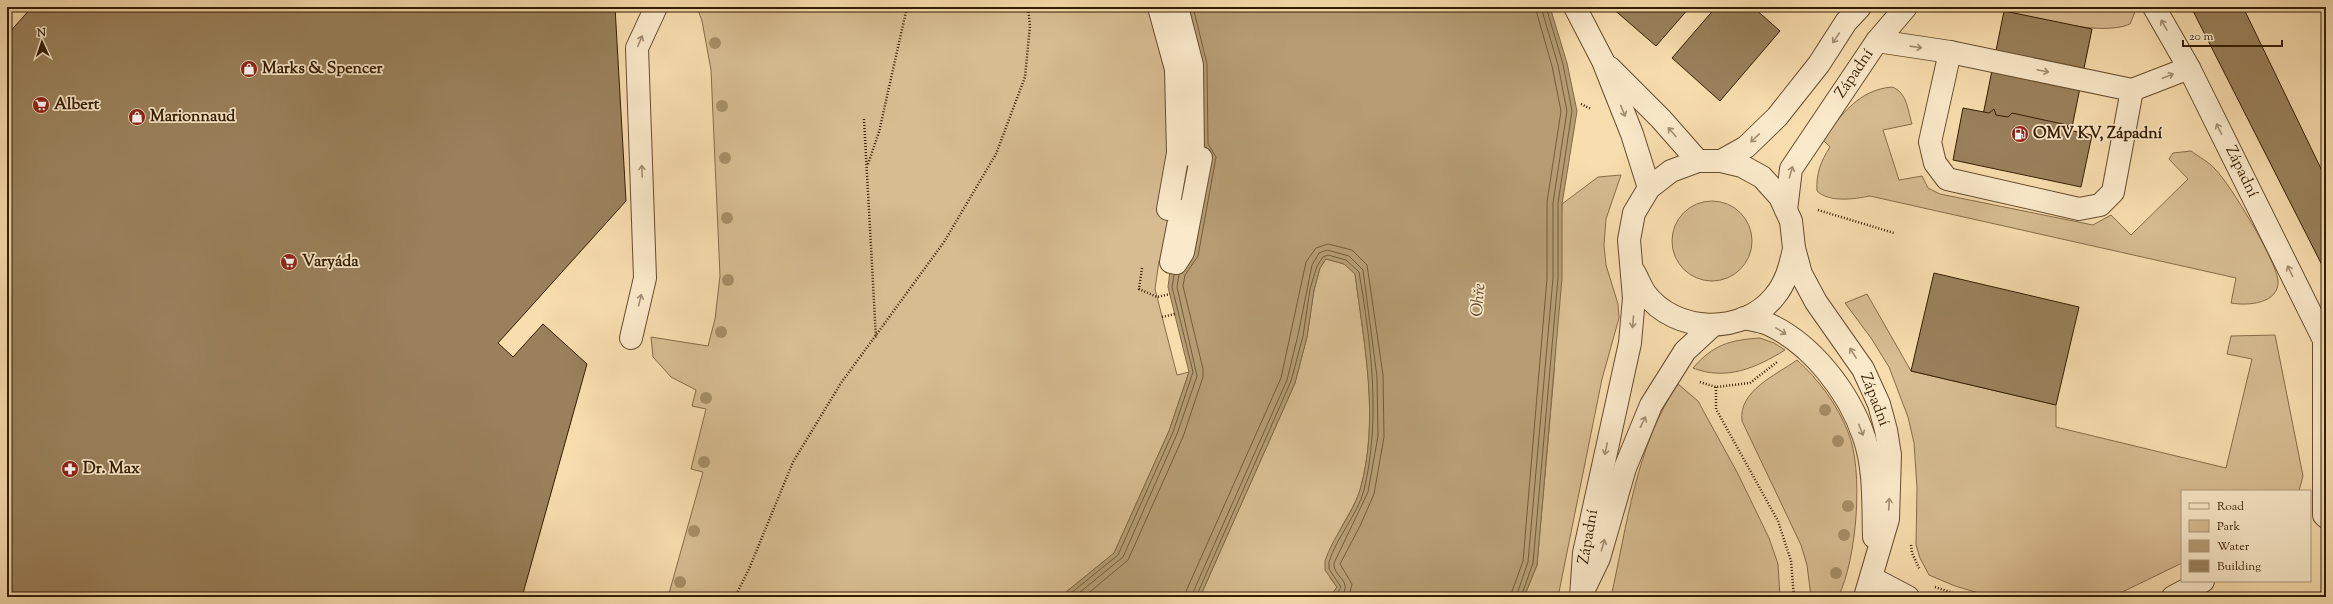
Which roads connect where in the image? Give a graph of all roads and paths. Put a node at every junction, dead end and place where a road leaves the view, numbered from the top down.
1 (656, 7) edge
2 (907, 7) edge
3 (1028, 7) edge
4 (1159, 7) edge
5 (1177, 7) edge
6 (1575, 7) edge
7 (1860, 7) edge
8 (1906, 7) edge
9 (2154, 7) edge
10 (1877, 41) junction
11 (1950, 52) junction
12 (1603, 61) junction
13 (2189, 68) junction
14 (2132, 90) junction
15 (864, 119) dead end
16 (1721, 161) junction
17 (1698, 162) junction
18 (867, 166) junction
19 (1649, 188) junction
20 (1812, 208) dead end
21 (1786, 210) junction
22 (1894, 233) dead end
23 (1794, 248) junction
24 (1632, 269) junction
25 (1170, 294) dead end
26 (1157, 297) dead end
27 (1175, 314) dead end
28 (1162, 317) dead end
29 (1744, 318) junction
30 (1712, 326) junction
31 (631, 338) dead end
32 (876, 338) junction
33 (2325, 339) edge
34 (1799, 344) junction
35 (1669, 374) junction
36 (1716, 386) junction
37 (2320, 518) edge
38 (1870, 581) edge
39 (2201, 582) edge
40 (1582, 595) edge
41 (735, 597) edge
42 (1794, 597) edge
43 (1908, 597) edge
44 (2173, 597) edge

31 -> 1 street
2 - 18 path
3 - 32 path
4 - 5 street
6 - 12 street
7 -> 16 street, Západní
8 - 10 street, Západní
13 -> 9 street, Západní
10 -> 11 street
21 -> 10 street, Západní
11 -> 14 street
11 - 14 street
17 -> 12 street
12 -> 19 street
14 -> 13 street
33 -> 13 street, Západní
15 - 18 path
16 - 17 street, Západní
16 - 21 street, Západní
17 - 19 street, Západní
18 - 32 path
19 - 24 street, Západní
20 - 22 path
21 - 23 street, Západní
23 - 29 street, Západní
38 -> 23 street, Západní
24 - 30 street, Západní
24 -> 40 street, Západní
25 - 26 path
27 - 28 path
29 - 30 street, Západní
29 -> 34 street, Západní
30 - 35 street, Západní
32 - 41 path
33 - 37 street, Západní
34 - 36 path
34 -> 38 street, Západní
35 - 36 path
40 -> 35 street, Západní
36 - 42 path
38 - 43 street
39 - 44 street

